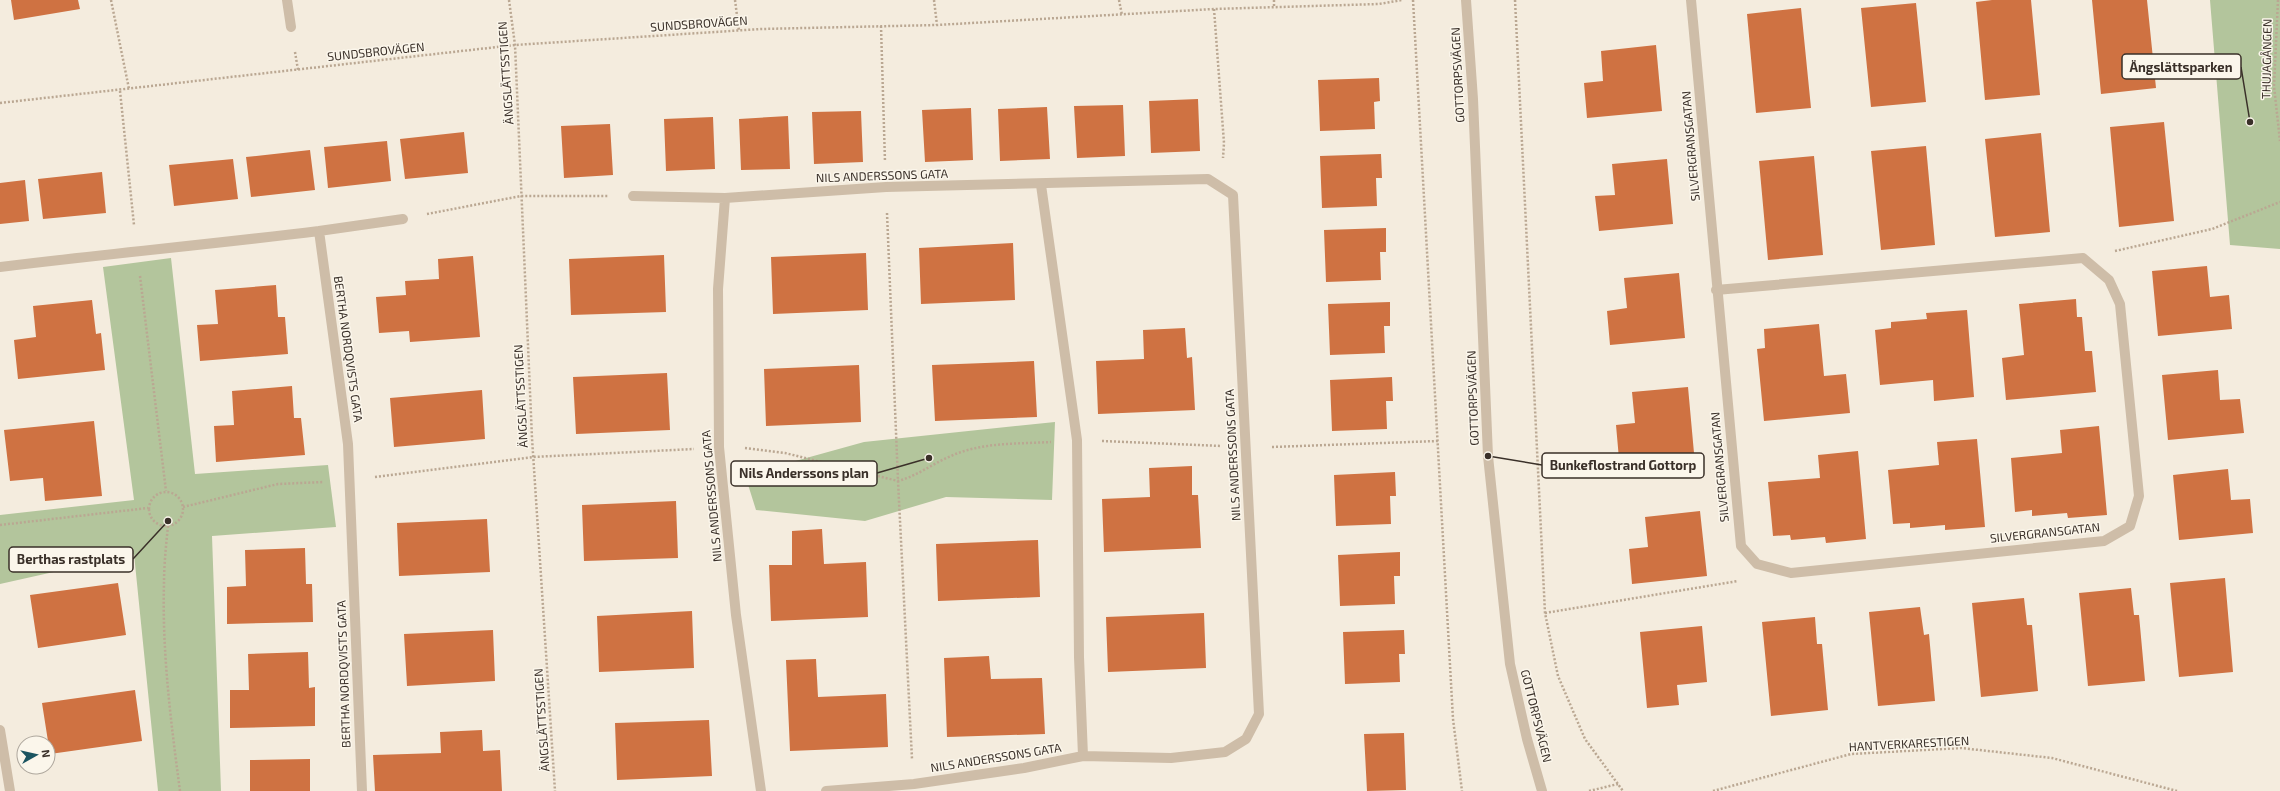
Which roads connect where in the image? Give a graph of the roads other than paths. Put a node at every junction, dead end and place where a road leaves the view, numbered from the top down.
1 (287, 0) edge
2 (1466, 0) edge
3 (1691, 0) edge
4 (291, 27) dead end
5 (1042, 184) junction
6 (633, 196) road end
7 (725, 198) junction
8 (403, 219) road end
9 (319, 231) junction
10 (0, 267) edge
11 (1716, 290) junction
12 (0, 730) edge
13 (1083, 756) junction
14 (914, 787) edge
15 (10, 791) edge
16 (362, 791) edge
17 (761, 791) edge
18 (826, 791) edge
19 (1542, 791) edge

1 - 4 street
2 - 19 street, GOTTORPSVÄGEN
3 - 11 street, SILVERGRANSGATAN
5 - 7 street, NILS ANDERSSONS GATA
5 - 13 street
5 - 13 street, NILS ANDERSSONS GATA
6 - 7 street, NILS ANDERSSONS GATA
7 - 17 street, NILS ANDERSSONS GATA
8 - 9 street
9 - 10 street
9 - 16 street, BERTHA NORDQVISTS GATA
11 - 11 street, SILVERGRANSGATAN
12 - 15 street
13 - 14 street, NILS ANDERSSONS GATA
14 - 18 street, NILS ANDERSSONS GATA

